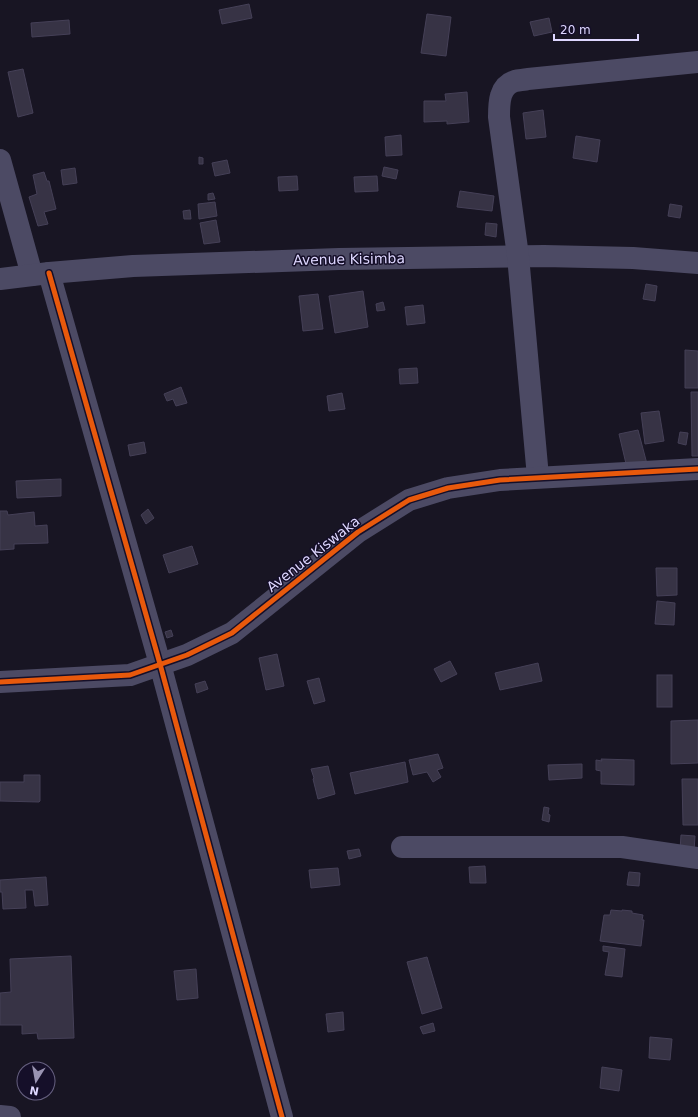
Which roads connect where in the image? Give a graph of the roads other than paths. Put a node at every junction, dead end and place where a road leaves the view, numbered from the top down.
1 (698, 62) edge
2 (0, 160) edge
3 (518, 256) junction
4 (698, 263) edge
5 (40, 274) junction
6 (0, 279) edge
7 (698, 469) edge
8 (538, 477) junction
9 (160, 664) junction
10 (0, 682) edge
11 (402, 847) dead end
12 (698, 858) edge
13 (0, 1116) edge
14 (10, 1117) edge
15 (282, 1117) edge

1 - 3 street
2 - 5 street
3 - 4 street, Avenue Kisimba
3 - 5 street, Avenue Kisimba
3 - 8 street
5 - 6 street, Avenue Kisimba
5 - 9 street
7 - 8 street, Avenue Kiswaka
8 - 9 street, Avenue Kiswaka
9 - 10 street, Avenue Kiswaka
9 - 15 street
11 - 12 street
13 - 14 street

